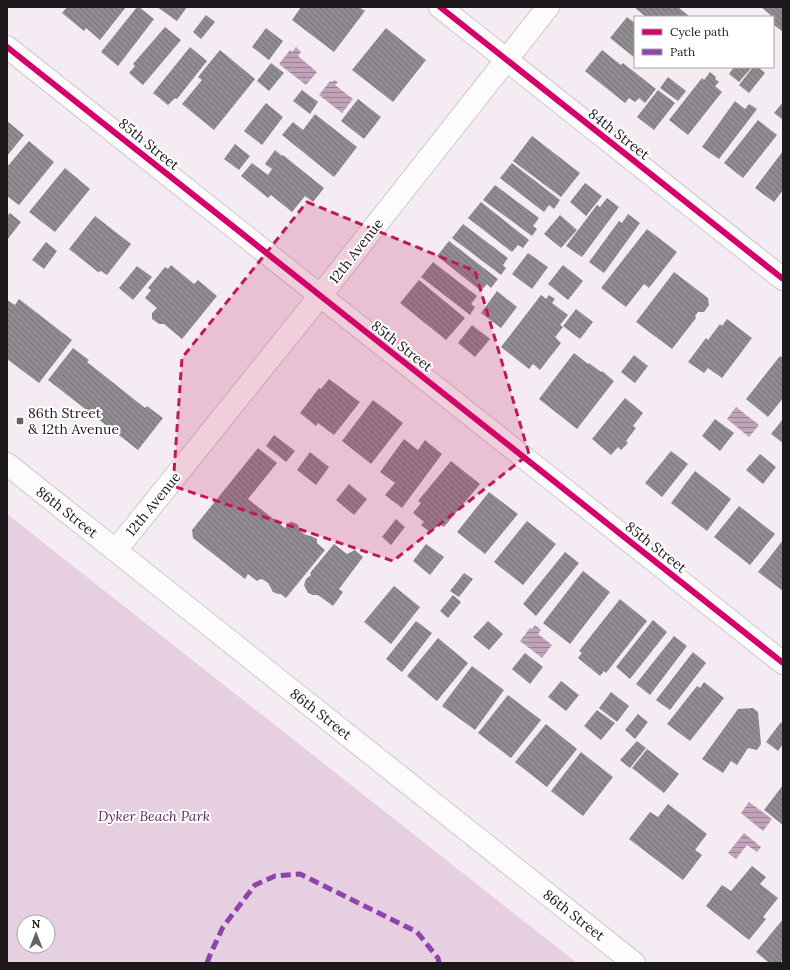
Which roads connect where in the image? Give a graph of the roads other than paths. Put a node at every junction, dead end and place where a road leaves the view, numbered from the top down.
1 (440, 7) edge
2 (548, 7) edge
3 (7, 47) edge
4 (507, 60) junction
5 (783, 279) edge
6 (320, 296) junction
7 (7, 464) edge
8 (116, 550) junction
9 (783, 663) edge
10 (634, 963) edge

1 - 4 street, 84th Street
2 - 4 street, 12th Avenue
3 - 6 street, 85th Street
4 - 5 street, 84th Street
4 - 6 street, 12th Avenue
6 - 8 street, 12th Avenue
6 - 9 street, 85th Street
7 - 8 street, 86th Street
8 - 10 street, 86th Street

